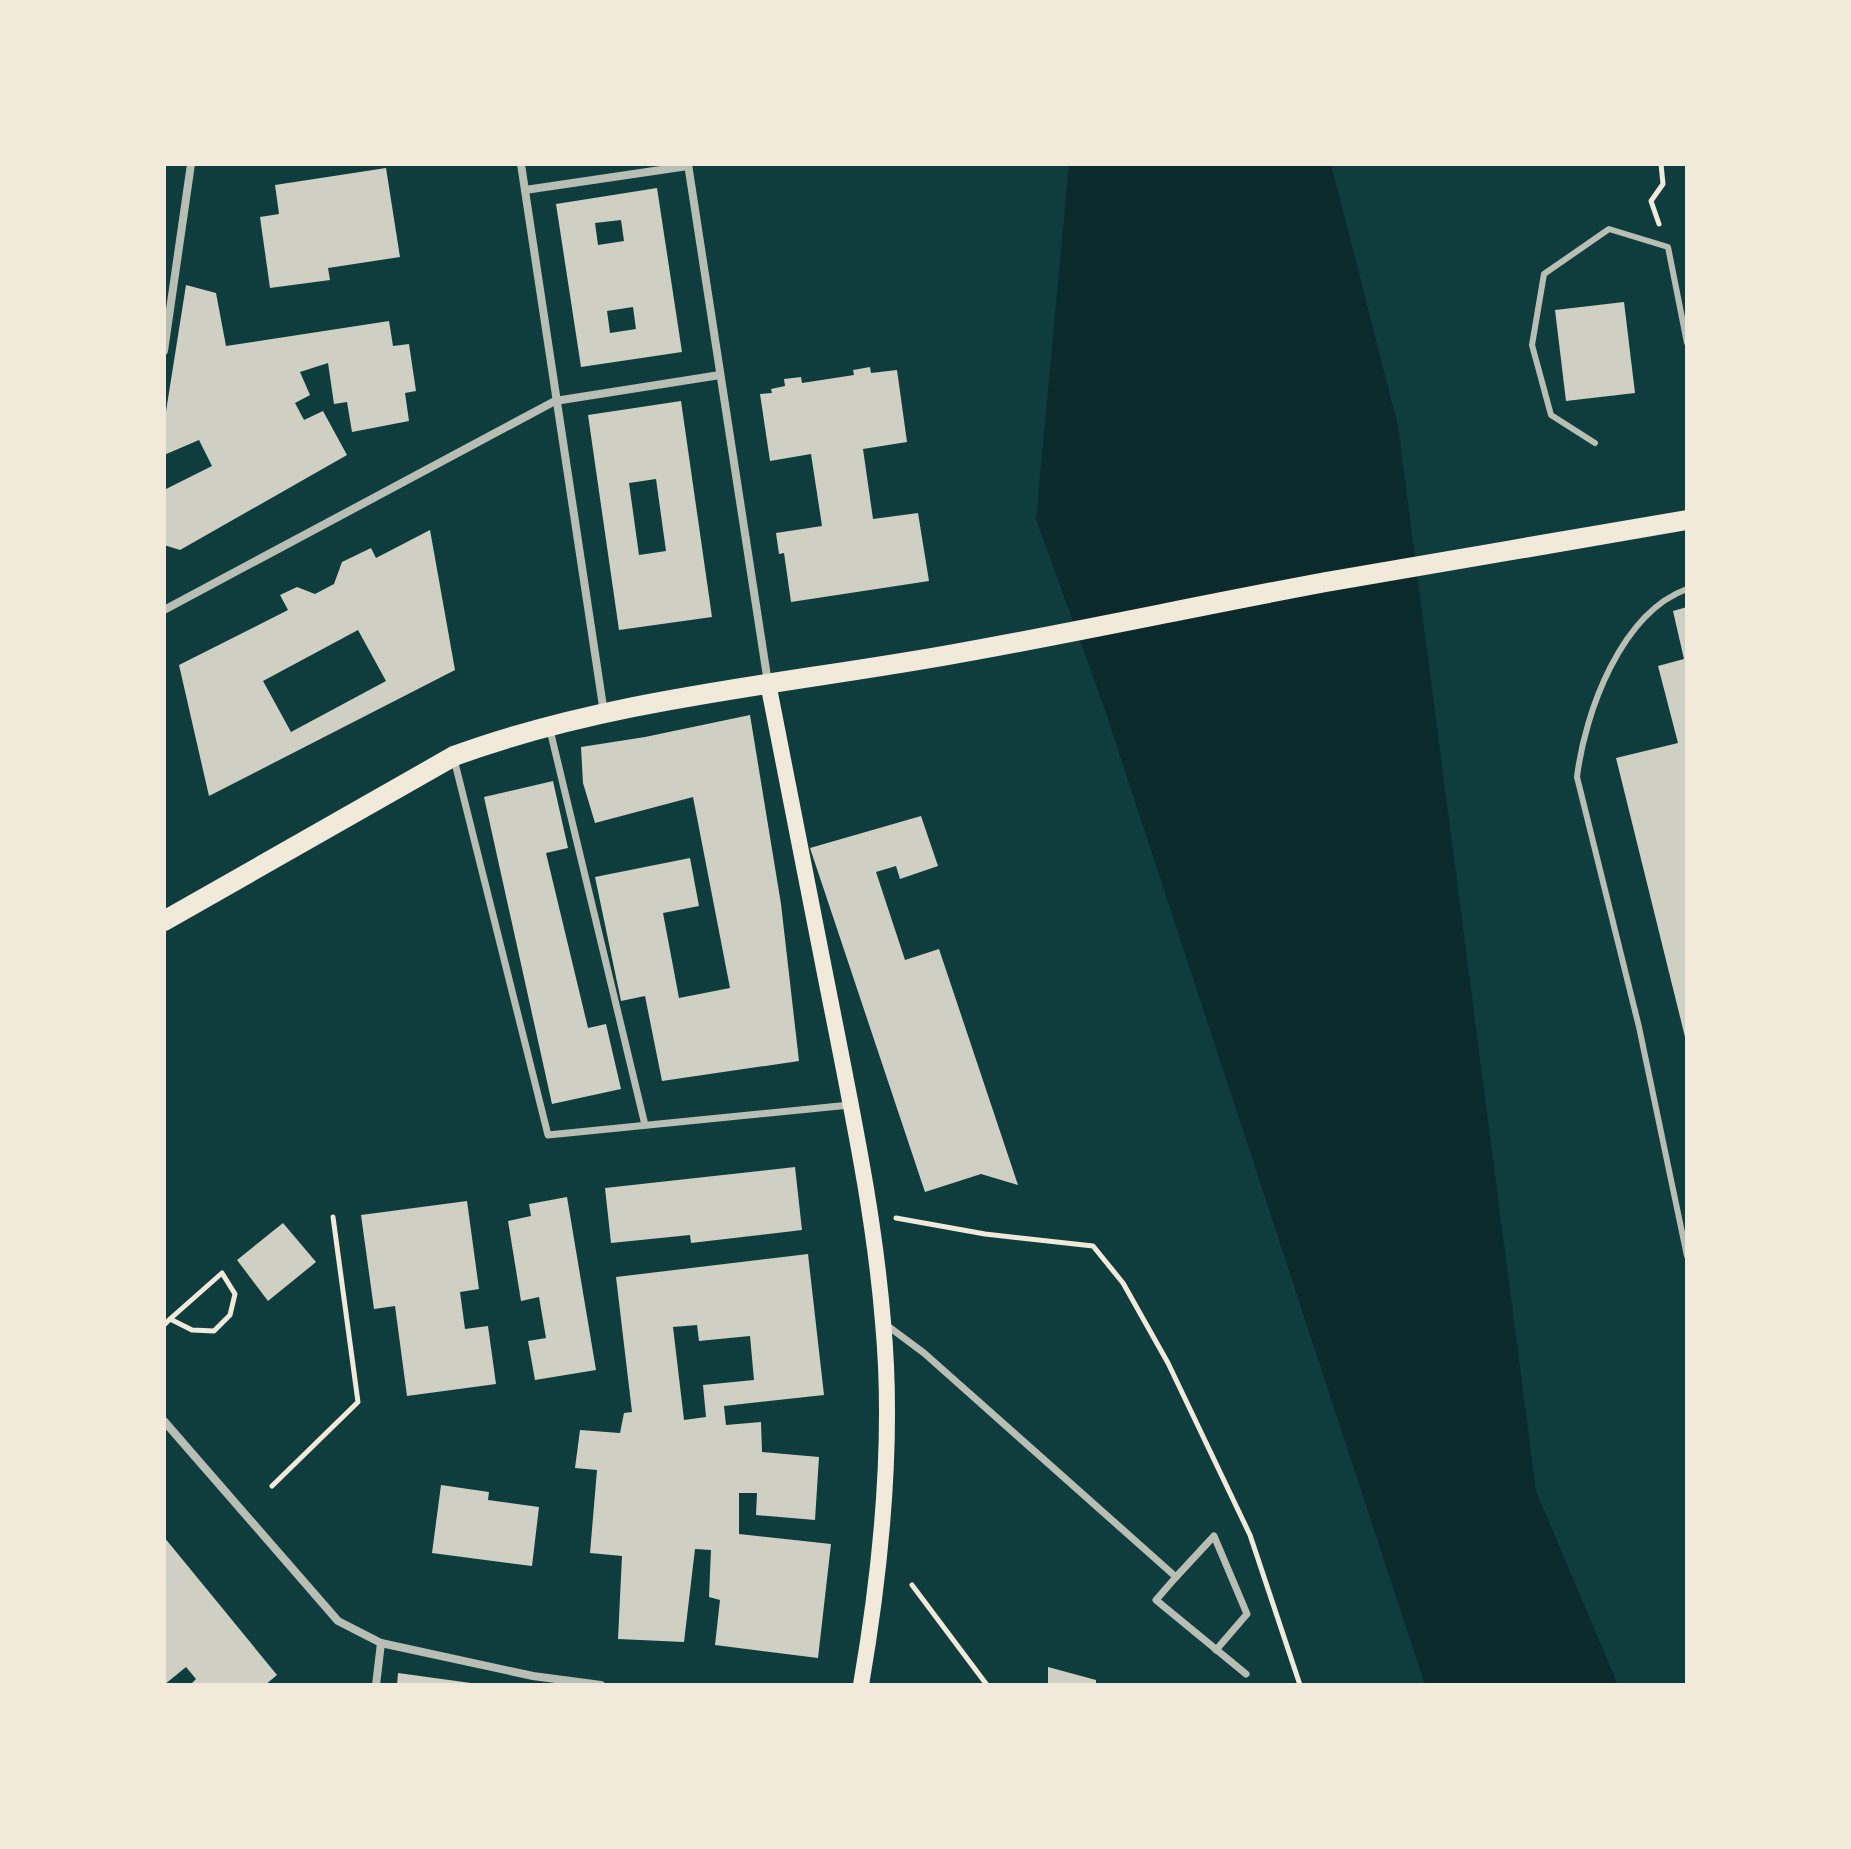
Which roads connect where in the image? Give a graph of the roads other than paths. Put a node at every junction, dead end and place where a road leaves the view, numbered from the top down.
1 (191, 164) edge
2 (521, 164) edge
3 (688, 165) edge
4 (525, 190) junction
5 (1687, 343) edge
6 (164, 351) edge
7 (720, 375) junction
8 (555, 401) junction
9 (1595, 443) dead end
10 (1687, 520) edge
11 (1687, 589) edge
12 (164, 610) edge
13 (768, 683) junction
14 (604, 714) junction
15 (550, 728) junction
16 (454, 756) junction
17 (164, 921) edge
18 (850, 1105) junction
19 (645, 1125) junction
20 (1687, 1256) edge
21 (883, 1322) junction
22 (164, 1421) edge
23 (1176, 1577) junction
24 (381, 1643) junction
25 (1216, 1650) junction
26 (1246, 1674) dead end
27 (376, 1685) edge
28 (601, 1685) edge
29 (861, 1685) edge

1 - 6 street
2 - 4 street
3 - 4 street
3 - 7 street
4 - 8 street
5 - 9 lane
7 - 8 street
7 - 13 street
8 - 12 street
8 - 14 street
10 - 13 main road
11 - 20 lane
13 - 14 main road
13 - 18 main road
14 - 15 main road
15 - 16 main road
15 - 19 street
16 - 17 main road
16 - 19 street
18 - 19 street
18 - 21 main road
21 - 23 street
21 - 29 main road
22 - 24 street
23 - 25 street
23 - 25 street
24 - 27 street
24 - 28 street
25 - 26 street

